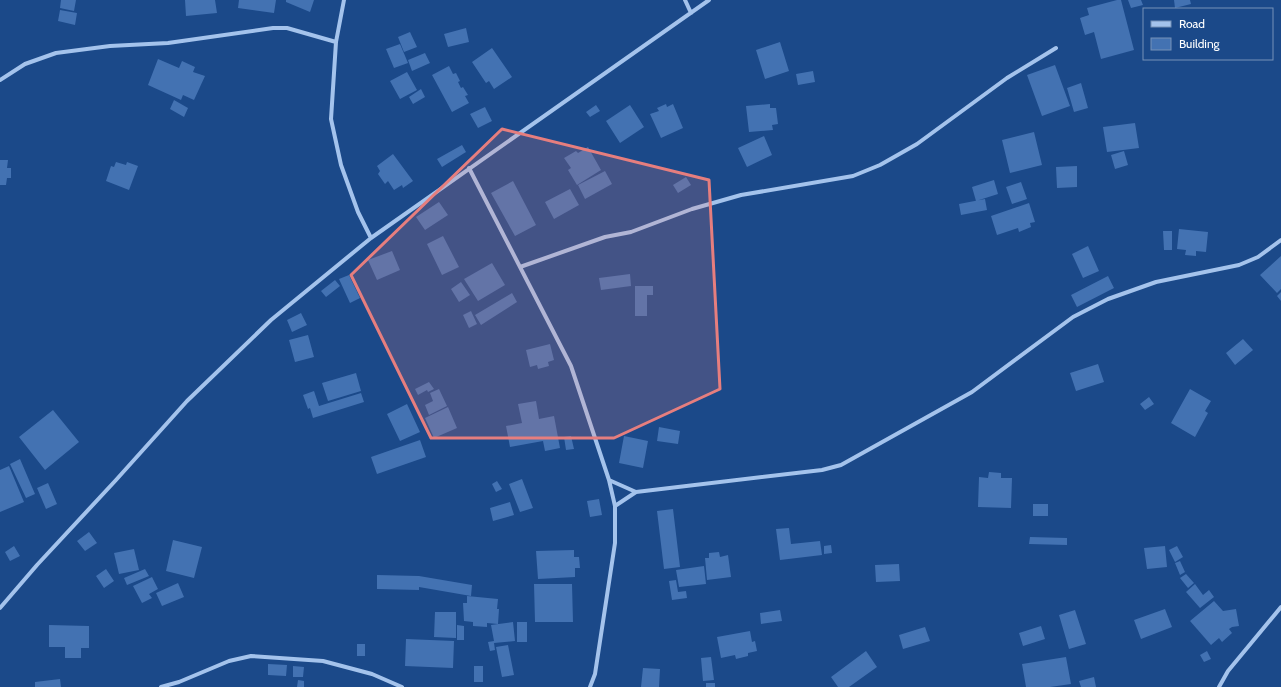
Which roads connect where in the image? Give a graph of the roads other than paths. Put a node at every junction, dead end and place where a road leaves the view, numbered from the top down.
1 (344, 0) edge
2 (685, 0) edge
3 (709, 0) edge
4 (691, 13) junction
5 (336, 42) junction
6 (1056, 48) dead end
7 (0, 80) edge
8 (469, 168) junction
9 (371, 238) junction
10 (1281, 240) edge
11 (520, 267) junction
12 (609, 480) junction
13 (636, 492) junction
14 (615, 506) junction
15 (1281, 607) edge
16 (0, 608) edge
17 (161, 687) edge
18 (402, 687) edge
19 (590, 687) edge
20 (1219, 687) edge

1 - 5 street
2 - 4 street
3 - 4 street
4 - 8 street
5 - 7 street
5 - 9 street
6 - 11 street
8 - 9 street
8 - 11 street
9 - 16 street
10 - 13 street
11 - 12 street
12 - 13 street
12 - 14 street
13 - 14 street
14 - 19 street
15 - 20 street
17 - 18 street

